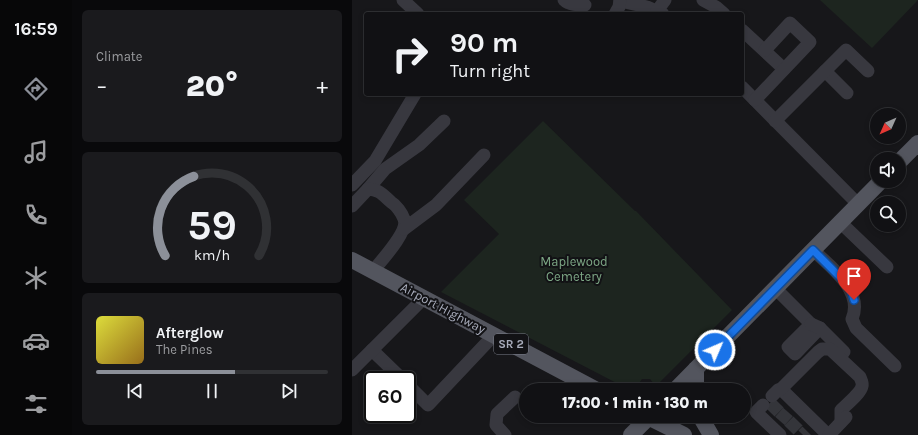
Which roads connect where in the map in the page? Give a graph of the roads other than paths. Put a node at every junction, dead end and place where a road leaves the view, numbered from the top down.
1 (403, 0) edge
2 (564, 0) edge
3 (620, 0) edge
4 (665, 0) edge
5 (703, 0) edge
6 (587, 6) edge
7 (416, 12) edge
8 (616, 12) edge
9 (660, 12) edge
10 (722, 12) edge
11 (744, 32) edge
12 (765, 50) junction
13 (784, 69) junction
14 (824, 71) junction
15 (868, 71) dead end
16 (744, 89) edge
17 (847, 93) dead end
18 (414, 96) edge
19 (755, 100) junction
20 (444, 121) dead end
21 (775, 121) junction
22 (918, 143) edge
23 (484, 155) dead end
24 (906, 155) edge
25 (352, 185) edge
26 (873, 188) edge
27 (368, 189) junction
28 (858, 204) junction
29 (352, 206) edge
30 (840, 222) junction
31 (404, 229) junction
32 (813, 250) junction
33 (352, 260) edge
34 (887, 267) dead end
35 (373, 271) junction
36 (775, 288) junction
37 (424, 298) junction
38 (816, 326) junction
39 (494, 335) junction
40 (372, 350) junction
41 (806, 364) junction
42 (895, 366) dead end
43 (696, 369) junction
44 (352, 370) edge
45 (394, 371) edge
46 (584, 383) edge
47 (682, 383) edge
48 (696, 383) edge
49 (416, 393) edge
50 (515, 397) dead end
51 (782, 413) edge
52 (841, 422) junction
53 (642, 423) edge
54 (661, 423) edge
55 (704, 423) edge
56 (505, 435) edge
57 (631, 435) edge
58 (684, 435) edge
59 (711, 435) edge
60 (828, 435) edge

1 - 7 street
2 - 6 street
3 - 8 street
3 - 9 street
4 - 9 street
5 - 10 street
11 - 12 street
12 - 13 street
12 - 13 street
13 - 19 street
14 - 15 street
14 - 17 street
14 - 21 street
16 - 19 street
18 - 25 street
19 - 21 street
20 - 27 street
21 - 28 street
22 - 24 main road
23 - 31 street
26 - 28 main road
27 - 29 street
27 - 31 street
28 - 30 main road
30 - 32 main road
30 - 34 street
31 - 35 street
32 - 36 main road
32 - 42 street
33 - 35 main road, Airport Highway / SR 2
35 - 37 main road, Airport Highway / SR 2
36 - 38 street
36 - 43 main road
37 - 39 main road, Airport Highway / SR 2
37 - 40 street
38 - 41 street
38 - 52 street
39 - 46 main road, Airport Highway / SR 2
39 - 49 street
40 - 44 street
40 - 45 street
41 - 51 street
41 - 52 street
43 - 47 main road
43 - 48 main road
50 - 56 street
51 - 60 street
52 - 60 street
53 - 57 main road
54 - 58 main road
55 - 59 main road

